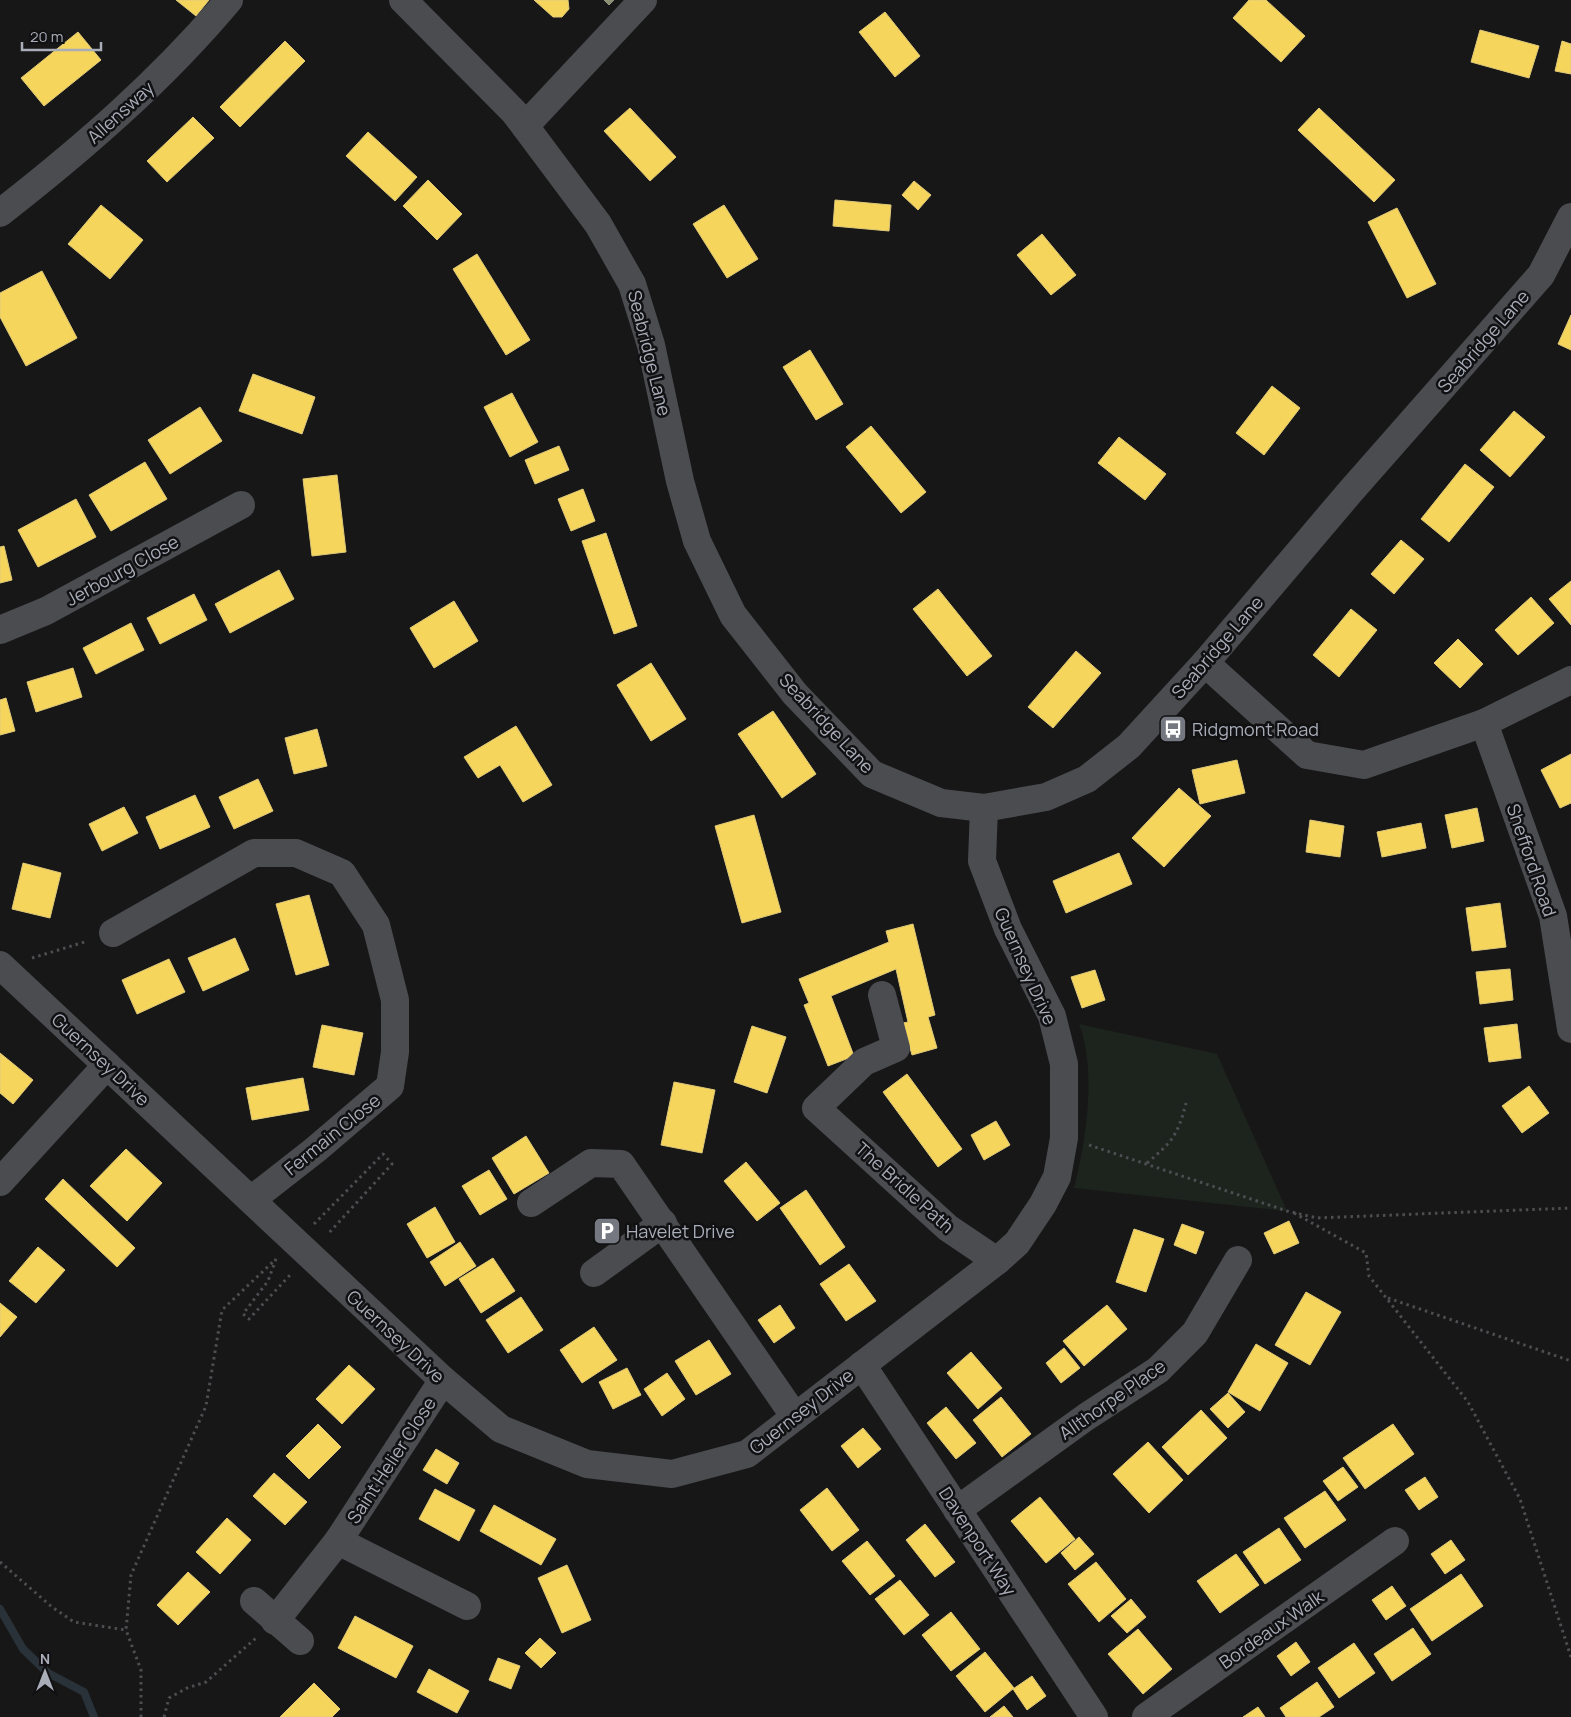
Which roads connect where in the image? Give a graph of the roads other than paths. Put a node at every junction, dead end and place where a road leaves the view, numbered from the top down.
1 (229, 0) edge
2 (403, 0) edge
3 (642, 0) edge
4 (525, 126) junction
5 (0, 213) edge
6 (1571, 218) edge
7 (241, 505) dead end
8 (0, 630) edge
9 (1205, 663) junction
10 (1571, 680) edge
11 (1484, 723) junction
12 (984, 808) junction
13 (113, 932) road end
14 (2, 966) edge
15 (882, 995) dead end
16 (1571, 1029) edge
17 (107, 1065) junction
18 (0, 1182) edge
19 (251, 1200) junction
20 (531, 1202) dead end
21 (663, 1223) junction
22 (1238, 1260) dead end
23 (997, 1261) junction
24 (594, 1274) dead end
25 (862, 1365) junction
26 (443, 1380) junction
27 (795, 1417) junction
28 (958, 1510) junction
29 (338, 1541) junction
30 (1395, 1541) dead end
31 (254, 1601) dead end
32 (467, 1606) dead end
33 (275, 1620) junction
34 (300, 1641) dead end
35 (1094, 1717) edge
36 (1146, 1717) edge

1 - 5 street, Allensway
2 - 4 street, Seabridge Lane
3 - 4 street
4 - 12 street, Seabridge Lane
6 - 9 street, Seabridge Lane
7 - 8 street, Jerbourg Close
9 - 11 street
9 - 12 street, Seabridge Lane
10 - 11 street
11 - 16 street, Shefford Road
12 - 23 street, Guernsey Drive
13 - 19 street, Fermain Close
14 - 17 street, Guernsey Drive
15 - 23 street, The Bridle Path
17 - 18 street
17 - 19 street, Guernsey Drive
19 - 26 street, Guernsey Drive
20 - 21 street
21 - 24 street
21 - 27 street
22 - 28 street, Allthorpe Place
23 - 25 street, Guernsey Drive
25 - 27 street, Guernsey Drive
25 - 28 street, Davenport Way
26 - 27 street, Guernsey Drive
26 - 29 street, Saint Helier Close
28 - 35 street, Davenport Way
29 - 32 street, Saint Helier Close
29 - 33 street, Saint Helier Close
30 - 36 street, Bordeaux Walk
31 - 33 street
33 - 34 street

